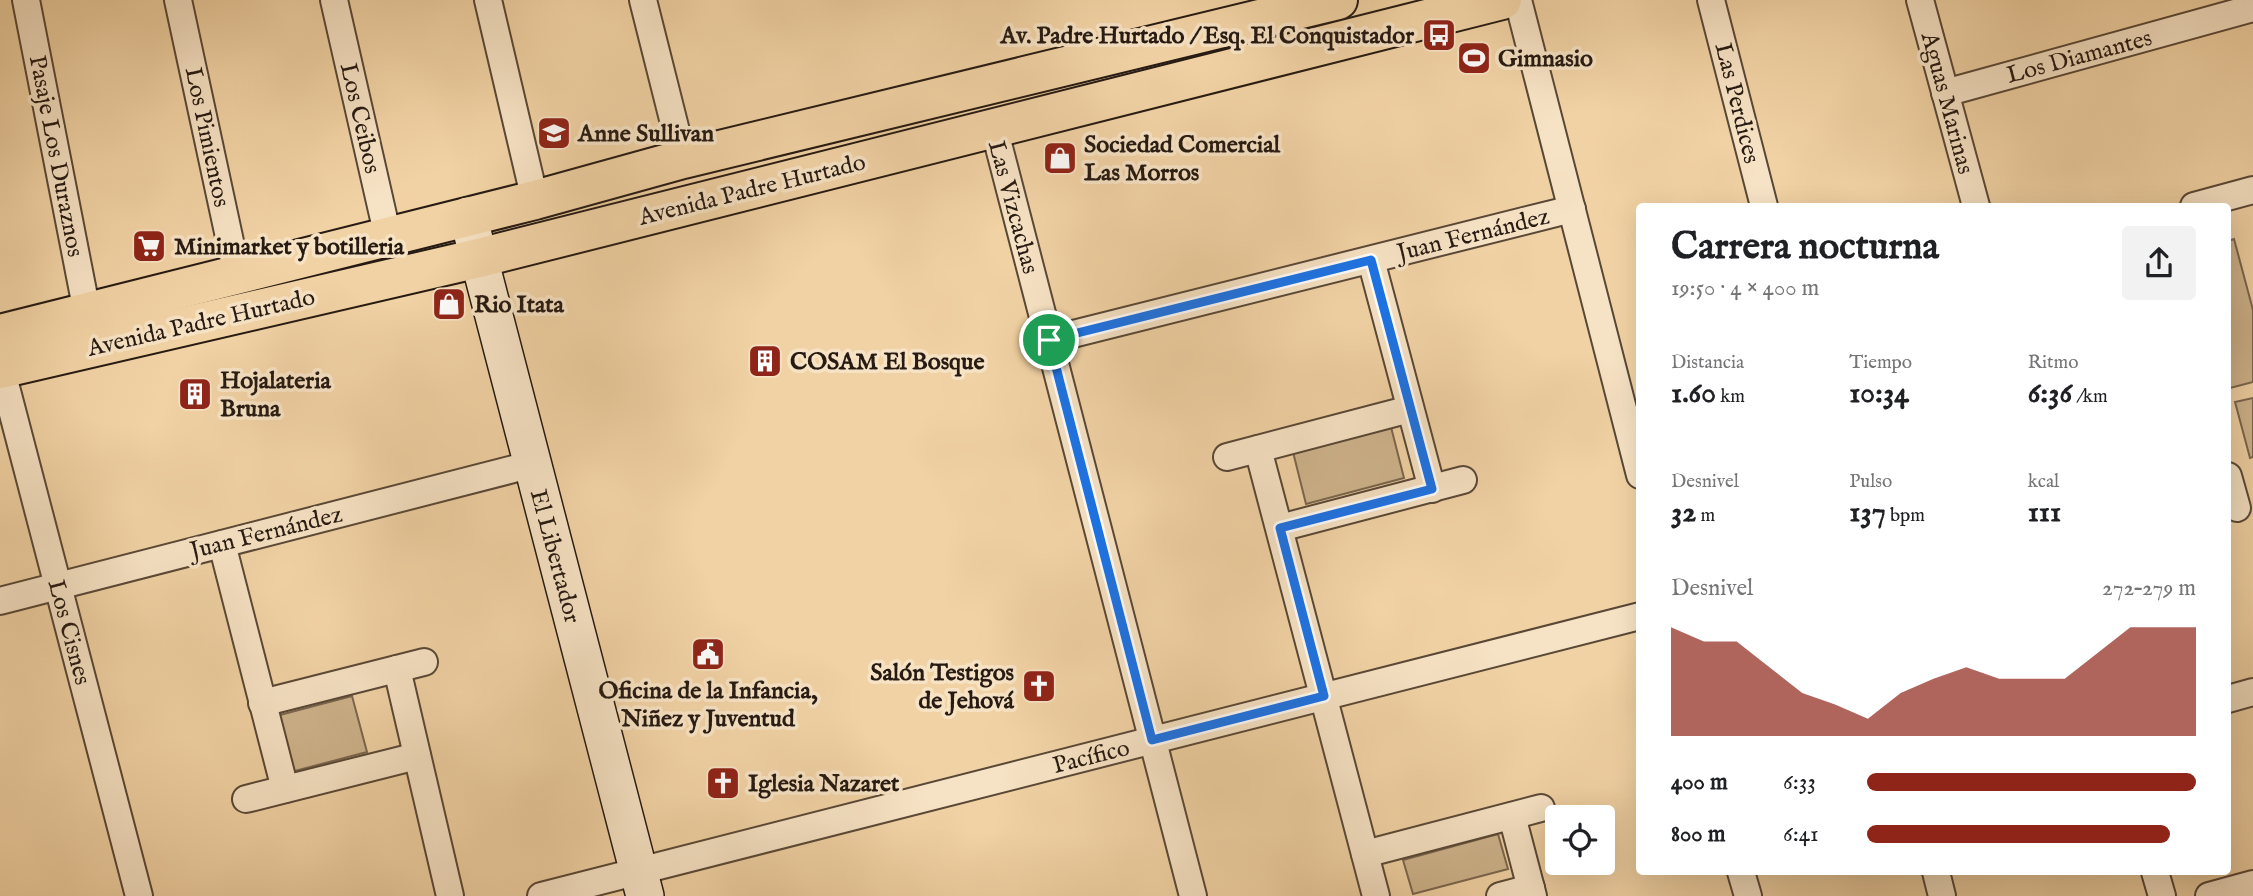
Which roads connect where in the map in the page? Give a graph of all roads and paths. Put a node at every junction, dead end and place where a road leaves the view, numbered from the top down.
1 (26, 0) edge
2 (178, 0) edge
3 (334, 0) edge
4 (488, 0) edge
5 (643, 0) edge
6 (1338, 0) edge
7 (1518, 0) edge
8 (1711, 0) edge
9 (1920, 0) edge
10 (1482, 2) edge
11 (2253, 8) edge
12 (1945, 93) junction
13 (994, 128) junction
14 (683, 159) junction
15 (2253, 190) edge
16 (535, 200) junction
17 (1763, 203) edge
18 (1975, 203) edge
19 (2204, 203) edge
20 (1572, 209) junction
21 (468, 216) junction
22 (388, 237) junction
23 (479, 258) junction
24 (1371, 260) junction
25 (237, 274) junction
26 (88, 312) junction
27 (1049, 340) junction
28 (0, 357) edge
29 (1410, 409) junction
30 (1258, 449) junction
31 (1227, 457) dead end
32 (1636, 459) edge
33 (533, 464) junction
34 (1463, 480) dead end
35 (2231, 484) edge
36 (1432, 489) junction
37 (2239, 508) edge
38 (1280, 528) junction
39 (222, 544) junction
40 (58, 586) junction
41 (0, 601) edge
42 (1636, 617) edge
43 (424, 662) dead end
44 (397, 669) junction
45 (2253, 691) edge
46 (1324, 696) junction
47 (2231, 698) edge
48 (262, 703) junction
49 (1152, 740) junction
50 (417, 756) junction
51 (285, 789) junction
52 (246, 799) dead end
53 (1541, 808) dead end
54 (1512, 816) junction
55 (1366, 854) junction
56 (1742, 875) edge
57 (1937, 875) edge
58 (2156, 875) edge
59 (641, 884) edge
60 (2253, 884) edge
61 (1532, 892) edge
62 (139, 896) edge
63 (450, 896) edge
64 (541, 896) edge
65 (1193, 896) edge
66 (1376, 896) edge
67 (1500, 896) edge
68 (1748, 896) edge
69 (1942, 896) edge
70 (2162, 896) edge
71 (2209, 896) edge

1 - 26 street, Pasaje Los Duraznos
2 - 25 street, Los Pimientos
3 - 22 street, Los Ceibos
4 - 16 street
5 - 14 street
6 - 14 main road, Avenida Padre Hurtado
7 - 20 street
8 - 17 street, Las Perdices
9 - 12 street, Aguas Marinas
10 - 13 main road, Avenida Padre Hurtado
11 - 12 street, Los Diamantes
12 - 18 street, Aguas Marinas
13 - 23 main road, Avenida Padre Hurtado
13 - 27 street, Las Vizcachas
14 - 16 main road, Avenida Padre Hurtado
15 - 19 street
16 - 21 main road, Avenida Padre Hurtado
20 - 24 street, Juan Fernández
20 - 32 street
21 - 22 main road, Avenida Padre Hurtado
21 - 23 street, El Libertador
22 - 25 main road, Avenida Padre Hurtado
23 - 28 main road, Avenida Padre Hurtado
23 - 33 street, El Libertador
24 - 27 street, Juan Fernández
24 - 29 street
25 - 26 main road, Avenida Padre Hurtado
26 - 28 main road, Avenida Padre Hurtado
27 - 49 street, Las Vizcachas
28 - 40 street, Los Cisnes
29 - 30 street
29 - 36 street
30 - 31 street
30 - 38 street
33 - 39 street, Juan Fernández
33 - 59 street, El Libertador
34 - 36 street
35 - 37 street
36 - 38 street
38 - 46 street
39 - 40 street, Juan Fernández
39 - 48 street
40 - 41 street, Juan Fernández
40 - 62 street, Los Cisnes
42 - 46 street, Pacífico
43 - 44 street
44 - 48 street
44 - 50 street
45 - 47 street
46 - 49 street, Pacífico
46 - 55 street
48 - 51 street
49 - 59 street, Pacífico
49 - 65 street, Las Vizcachas
50 - 51 street
50 - 63 street
51 - 52 street
53 - 54 street
54 - 55 street
54 - 61 street
55 - 66 street
56 - 68 street
57 - 69 street
58 - 70 street
59 - 64 street, Pacífico
60 - 71 street
61 - 67 street

